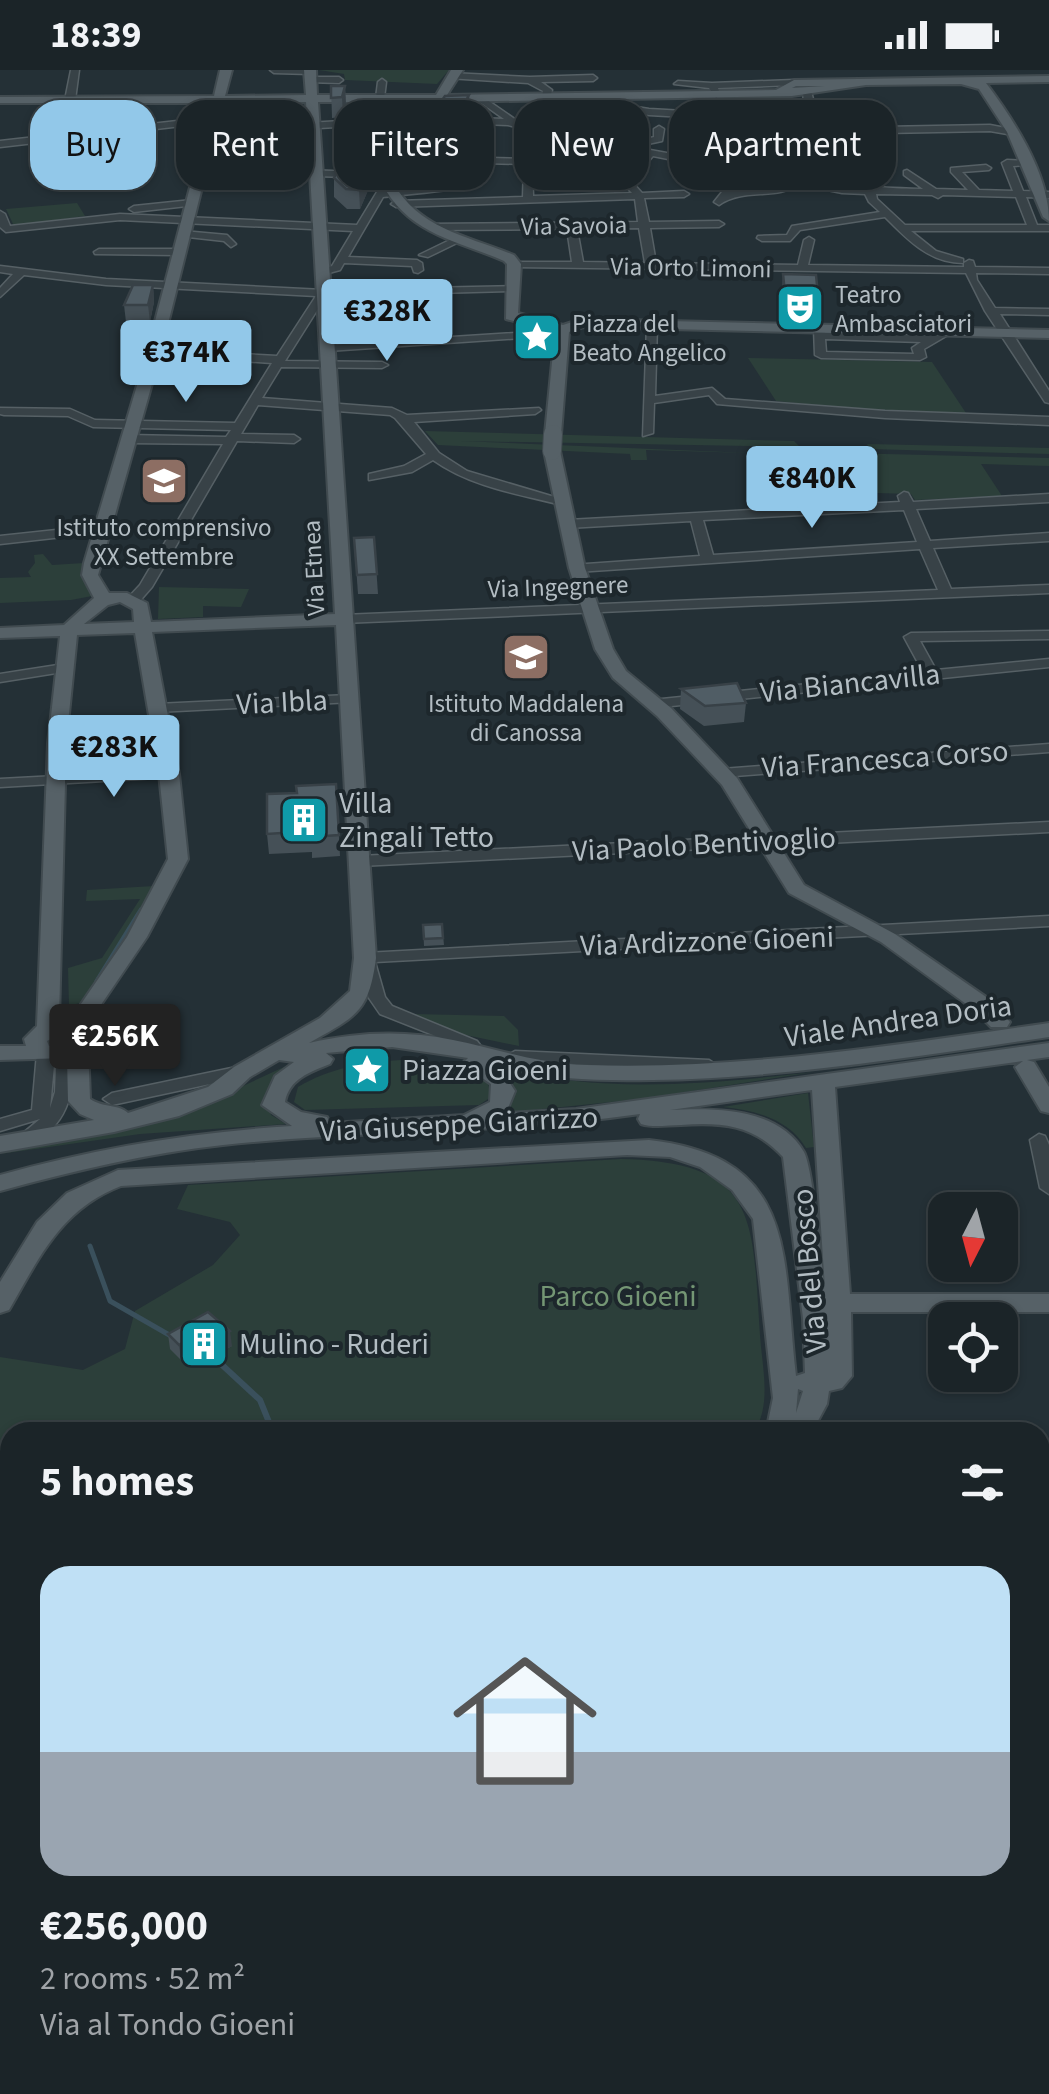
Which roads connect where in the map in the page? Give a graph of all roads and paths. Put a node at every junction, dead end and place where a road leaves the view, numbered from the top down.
1 (75, 70) edge
2 (226, 70) edge
3 (274, 70) edge
4 (787, 70) edge
5 (454, 73) edge
6 (310, 74) edge
7 (593, 78) dead end
8 (988, 79) edge
9 (1049, 79) edge
10 (339, 80) dead end
11 (530, 80) junction
12 (382, 82) dead end
13 (678, 84) dead end
14 (861, 84) junction
15 (793, 88) junction
16 (714, 91) junction
17 (808, 97) junction
18 (311, 98) junction
19 (380, 98) junction
20 (480, 98) junction
21 (546, 98) junction
22 (219, 99) junction
23 (0, 100) edge
24 (30, 100) edge
25 (70, 100) joint
26 (386, 100) edge
27 (434, 100) edge
28 (473, 100) edge
29 (579, 100) edge
30 (809, 100) edge
31 (649, 106) edge
32 (649, 112) edge
33 (1005, 118) junction
34 (494, 120) edge
35 (514, 122) joint
36 (896, 126) edge
37 (176, 128) edge
38 (896, 128) edge
39 (1013, 132) junction
40 (649, 142) edge
41 (314, 143) edge
42 (0, 144) edge
43 (649, 151) edge
44 (652, 152) junction
45 (669, 156) edge
46 (494, 160) edge
47 (1033, 167) junction
48 (986, 168) dead end
49 (907, 173) dead end
50 (316, 174) junction
51 (195, 190) edge
52 (437, 190) edge
53 (767, 190) edge
54 (857, 190) edge
55 (868, 190) edge
56 (637, 191) junction
57 (392, 192) junction
58 (871, 192) junction
59 (684, 194) dead end
60 (1045, 194) edge
61 (938, 195) junction
62 (978, 195) junction
63 (1020, 195) junction
64 (528, 197) junction
65 (483, 200) junction
66 (719, 202) dead end
67 (372, 209) junction
68 (190, 210) junction
69 (0, 214) edge
70 (889, 214) junction
71 (1049, 217) edge
72 (719, 224) dead end
73 (320, 225) junction
74 (644, 225) junction
75 (494, 226) junction
76 (571, 226) junction
77 (429, 227) junction
78 (360, 228) junction
79 (905, 228) junction
80 (1027, 228) junction
81 (1049, 228) edge
82 (183, 234) junction
83 (762, 238) dead end
84 (458, 240) junction
85 (809, 240) dead end
86 (231, 244) dead end
87 (923, 250) junction
88 (99, 252) dead end
89 (177, 252) junction
90 (321, 253) junction
91 (424, 255) dead end
92 (343, 257) junction
93 (514, 264) junction
94 (578, 265) junction
95 (973, 265) junction
96 (651, 266) junction
97 (1049, 267) edge
98 (802, 268) junction
99 (0, 269) edge
100 (418, 270) dead end
101 (914, 270) junction
102 (22, 271) junction
103 (322, 274) junction
104 (168, 286) junction
105 (512, 288) junction
106 (323, 293) junction
107 (0, 294) edge
108 (990, 311) junction
109 (1049, 312) edge
110 (510, 316) junction
111 (652, 325) junction
112 (562, 332) junction
113 (1006, 333) junction
114 (1049, 334) edge
115 (941, 335) junction
116 (493, 337) junction
117 (820, 337) junction
118 (154, 352) junction
119 (328, 356) junction
120 (278, 362) junction
121 (382, 366) dead end
122 (254, 400) junction
123 (649, 400) junction
124 (1049, 400) edge
125 (330, 406) junction
126 (4, 410) dead end
127 (535, 410) dead end
128 (406, 418) junction
129 (1049, 421) edge
130 (131, 432) junction
131 (647, 432) dead end
132 (233, 435) junction
133 (294, 439) dead end
134 (433, 455) junction
135 (373, 477) dead end
136 (1049, 498) edge
137 (906, 500) junction
138 (562, 501) junction
139 (696, 516) junction
140 (568, 524) junction
141 (103, 529) junction
142 (1049, 537) edge
143 (0, 540) edge
144 (926, 545) junction
145 (707, 560) junction
146 (577, 568) junction
147 (1049, 589) edge
148 (139, 594) junction
149 (946, 594) junction
150 (101, 595) junction
151 (591, 610) junction
152 (343, 619) junction
153 (142, 627) junction
154 (69, 630) junction
155 (0, 633) edge
156 (1049, 635) edge
157 (1049, 663) edge
158 (64, 668) junction
159 (932, 675) junction
160 (0, 678) edge
161 (348, 699) junction
162 (652, 704) junction
163 (156, 708) junction
164 (1049, 748) edge
165 (722, 773) junction
166 (169, 774) junction
167 (56, 780) junction
168 (0, 783) edge
169 (1049, 827) edge
170 (767, 841) junction
171 (360, 861) junction
172 (837, 912) junction
173 (1049, 921) edge
174 (877, 932) junction
175 (816, 934) junction
176 (365, 958) junction
177 (999, 1022) dead end
178 (48, 1028) junction
179 (1049, 1030) edge
180 (78, 1038) junction
181 (404, 1042) junction
182 (318, 1048) junction
183 (363, 1050) junction
184 (1049, 1050) edge
185 (0, 1053) edge
186 (46, 1053) junction
187 (1026, 1067) dead end
188 (756, 1070) junction
189 (823, 1081) junction
190 (214, 1087) junction
191 (112, 1099) dead end
192 (1049, 1106) edge
193 (172, 1110) junction
194 (0, 1124) edge
195 (446, 1125) junction
196 (385, 1126) junction
197 (29, 1128) junction
198 (216, 1138) junction
199 (1040, 1140) dead end
200 (0, 1144) edge
201 (0, 1166) edge
202 (0, 1183) edge
203 (1049, 1188) edge
204 (1049, 1293) edge
205 (830, 1303) junction
206 (1049, 1303) edge
207 (0, 1304) edge
208 (782, 1366) junction
209 (817, 1384) junction
210 (780, 1422) edge
211 (805, 1422) edge

1 - 25 street
2 - 22 main road
3 - 6 street
4 - 15 main road
5 - 11 street
5 - 27 main road
6 - 10 street
6 - 18 main road
7 - 11 street
8 - 9 main road
8 - 14 main road
8 - 33 main road
8 - 47 main road
11 - 21 street
12 - 19 street
13 - 16 street
14 - 15 main road
14 - 17 main road
15 - 16 main road
15 - 17 main road
16 - 31 main road
17 - 30 street
18 - 19 main road
18 - 22 main road
19 - 26 main road
20 - 21 main road
20 - 28 main road
20 - 35 street
21 - 29 main road
22 - 25 main road
23 - 24 main road
32 - 40 street
33 - 36 street
33 - 39 main road
34 - 35 street
37 - 42 street
38 - 39 street
39 - 47 main road
41 - 50 main road, Via Etnea
43 - 44 street
44 - 45 street
44 - 56 street
46 - 64 street
47 - 60 main road
47 - 63 street
48 - 62 street
49 - 61 street
50 - 57 street
50 - 73 main road, Via Etnea
51 - 68 main road
52 - 57 street
53 - 66 street
54 - 58 street
55 - 58 street
56 - 59 street
56 - 64 street
56 - 74 street
57 - 65 street
57 - 67 street
57 - 67 street
57 - 77 main road
58 - 61 street
58 - 70 street
60 - 63 street
60 - 71 main road
61 - 62 street
62 - 63 street
63 - 80 street
64 - 65 street
65 - 75 street
67 - 78 street
68 - 69 street
68 - 73 street
68 - 82 main road
70 - 79 street
70 - 83 street
72 - 74 street, Via Savoia
73 - 78 street
73 - 90 main road, Via Etnea
74 - 76 street, Via Savoia
74 - 96 street
75 - 76 street, Via Savoia
75 - 77 street, Via Savoia
76 - 94 street
77 - 84 main road
78 - 92 street
79 - 80 street
79 - 87 street
80 - 81 street
82 - 86 street
82 - 89 main road
84 - 91 street
84 - 93 main road
85 - 98 street
87 - 95 street
87 - 101 street
88 - 89 street
89 - 104 main road
90 - 92 street
90 - 103 main road, Via Etnea
92 - 100 street
92 - 103 street
93 - 94 street, Via Orto Limoni
93 - 105 main road
94 - 96 street, Via Orto Limoni
95 - 97 street, Via Orto Limoni
95 - 101 street, Via Orto Limoni
95 - 108 street
96 - 98 street, Via Orto Limoni
98 - 101 street, Via Orto Limoni
99 - 102 street
102 - 104 street
102 - 107 street
103 - 106 main road, Via Etnea
104 - 106 street
104 - 118 main road
105 - 106 street
105 - 110 main road
106 - 119 main road, Via Etnea
106 - 120 street
108 - 109 street
108 - 113 street
110 - 112 main road
110 - 116 street
111 - 112 main road
111 - 117 main road
111 - 123 street
112 - 116 street
112 - 138 main road
113 - 114 main road
113 - 115 main road
113 - 124 street
115 - 117 main road
115 - 117 street
116 - 119 street
118 - 120 street
118 - 130 main road
119 - 120 street
119 - 121 street
119 - 125 main road, Via Etnea
120 - 122 street
122 - 125 street
122 - 132 street
123 - 129 street
123 - 131 street
125 - 128 street
125 - 152 main road, Via Etnea
126 - 130 street
127 - 128 street
128 - 134 street
130 - 132 street
130 - 141 main road
132 - 133 street
132 - 148 street
134 - 135 street
134 - 138 street
136 - 137 street
137 - 139 street
137 - 144 street
138 - 140 main road
139 - 140 street
139 - 145 street
140 - 146 main road
141 - 143 street
141 - 150 main road
142 - 144 street
144 - 145 street
144 - 149 street
145 - 146 street
146 - 151 main road
147 - 149 street, Via Ingegnere
148 - 150 main road
148 - 153 main road
149 - 151 street, Via Ingegnere
150 - 154 main road
151 - 152 street, Via Ingegnere
151 - 162 main road
152 - 153 main road, Via Ingegnere
152 - 161 main road, Via Etnea
153 - 154 main road, Via Ingegnere
153 - 163 main road
154 - 155 main road, Via Ingegnere
154 - 158 main road
156 - 159 street
157 - 159 street, Via Biancavilla
158 - 160 street
158 - 167 main road
159 - 162 street, Via Biancavilla
161 - 163 street, Via Ibla
161 - 171 main road, Via Etnea
162 - 165 main road
163 - 166 main road
164 - 165 street, Via Francesca Corso
165 - 170 main road
166 - 167 street
166 - 180 main road
167 - 168 street
167 - 178 main road
169 - 170 street, Via Paolo Bentivoglio
170 - 171 street, Via Paolo Bentivoglio
170 - 172 main road
171 - 176 main road, Via Etnea
172 - 174 main road
172 - 175 street
173 - 174 street, Via Ardizzone Gioeni
174 - 175 street, Via Ardizzone Gioeni
174 - 177 main road
175 - 176 street, Via Ardizzone Gioeni
176 - 188 street
176 - 190 main road, Via Etnea
178 - 180 main road
178 - 186 main road
179 - 188 main road, Viale Andrea Doria
180 - 186 main road
180 - 193 main road
181 - 182 main road
181 - 183 main road
181 - 188 main road
182 - 183 main road
182 - 190 main road
183 - 196 main road
183 - 196 main road
184 - 189 main road, Viale Andrea Doria
185 - 186 main road
186 - 197 street
187 - 192 main road
189 - 195 main road, Viale Andrea Doria
189 - 205 main road, Via del Bosco
190 - 191 street
190 - 193 main road
193 - 197 main road
194 - 197 street
195 - 196 main road
195 - 205 main road, Via del Bosco
196 - 198 main road
197 - 200 main road
198 - 201 main road
198 - 202 main road
199 - 203 street
204 - 205 main road
205 - 206 main road
205 - 209 main road, Via del Bosco
207 - 208 main road, Via Giuseppe Giarrizzo
208 - 209 main road
208 - 210 main road, Via del Bosco
209 - 211 main road, Via del Bosco

